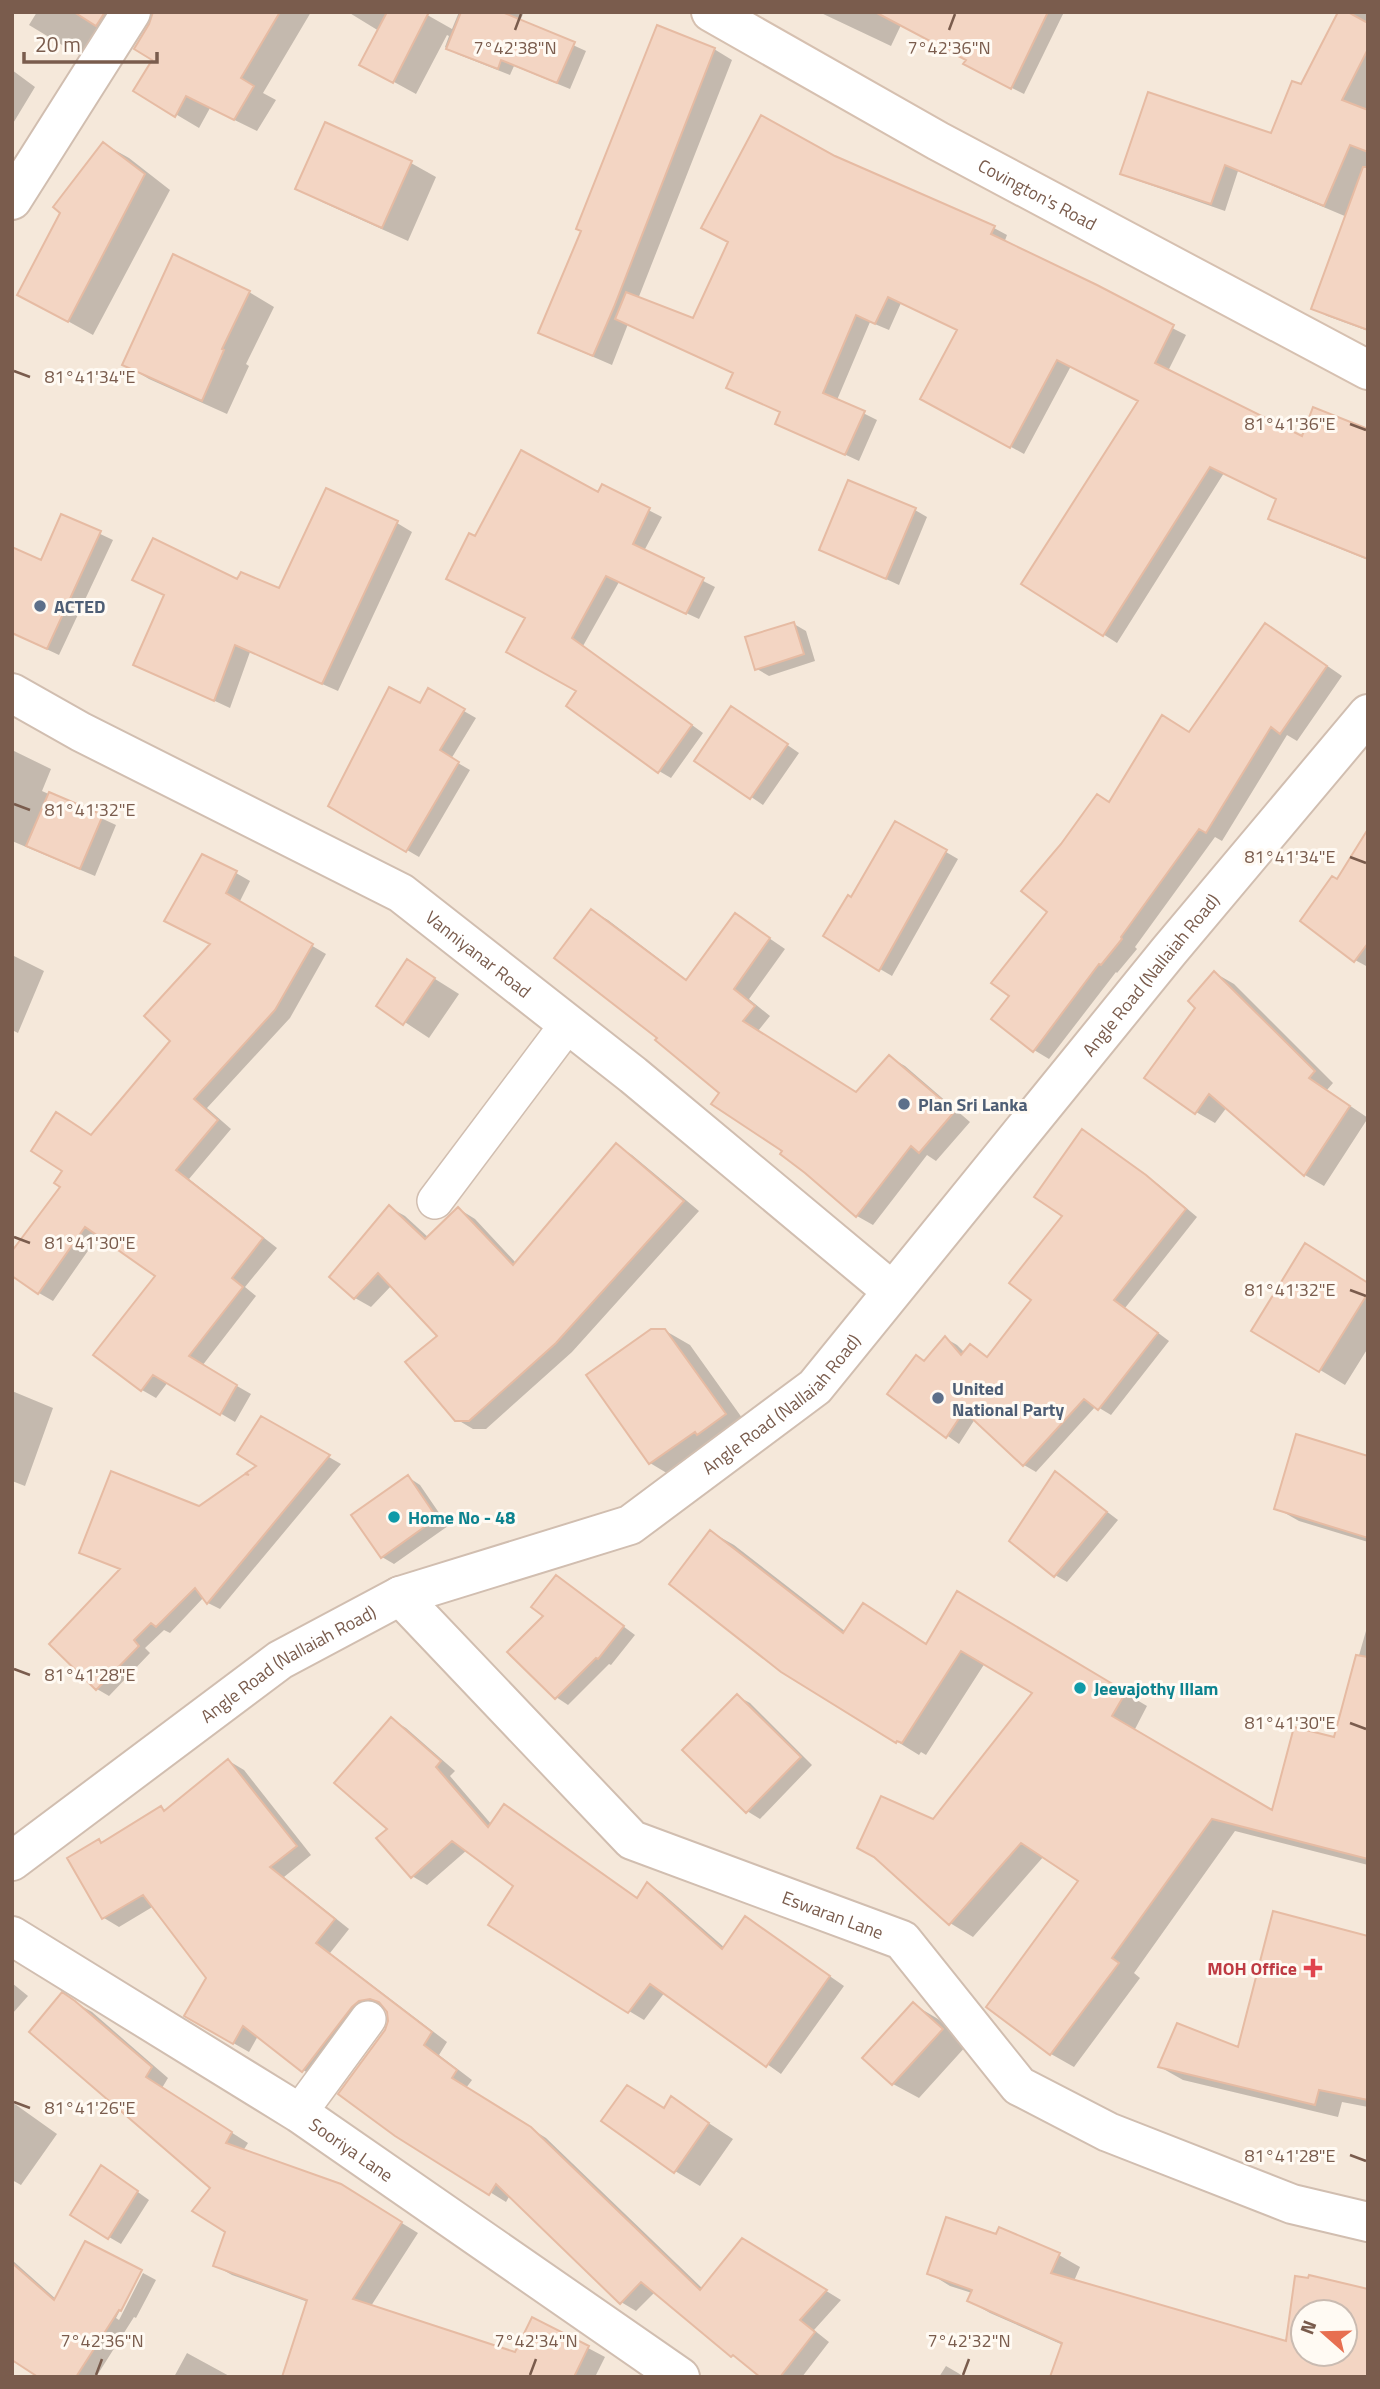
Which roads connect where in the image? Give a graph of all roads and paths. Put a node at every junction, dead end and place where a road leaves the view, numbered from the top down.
1 (131, 12) edge
2 (711, 12) edge
3 (12, 200) edge
4 (1368, 370) edge
5 (12, 693) edge
6 (1368, 714) edge
7 (568, 1024) junction
8 (435, 1201) dead end
9 (892, 1291) junction
10 (400, 1596) junction
11 (12, 1861) edge
12 (12, 1936) edge
13 (368, 2019) dead end
14 (299, 2113) junction
15 (1368, 2222) edge
16 (680, 2377) edge

1 - 3 street
2 - 4 street, Covington's Road
5 - 7 street, Vanniyanar Road
6 - 9 street, Angle Road (Nallaiah Road)
7 - 8 street
7 - 9 street, Vanniyanar Road
9 - 10 street, Angle Road (Nallaiah Road)
10 - 11 street, Angle Road (Nallaiah Road)
10 - 15 street, Eswaran Lane
12 - 14 street, Sooriya Lane
13 - 14 street
14 - 16 street, Sooriya Lane

